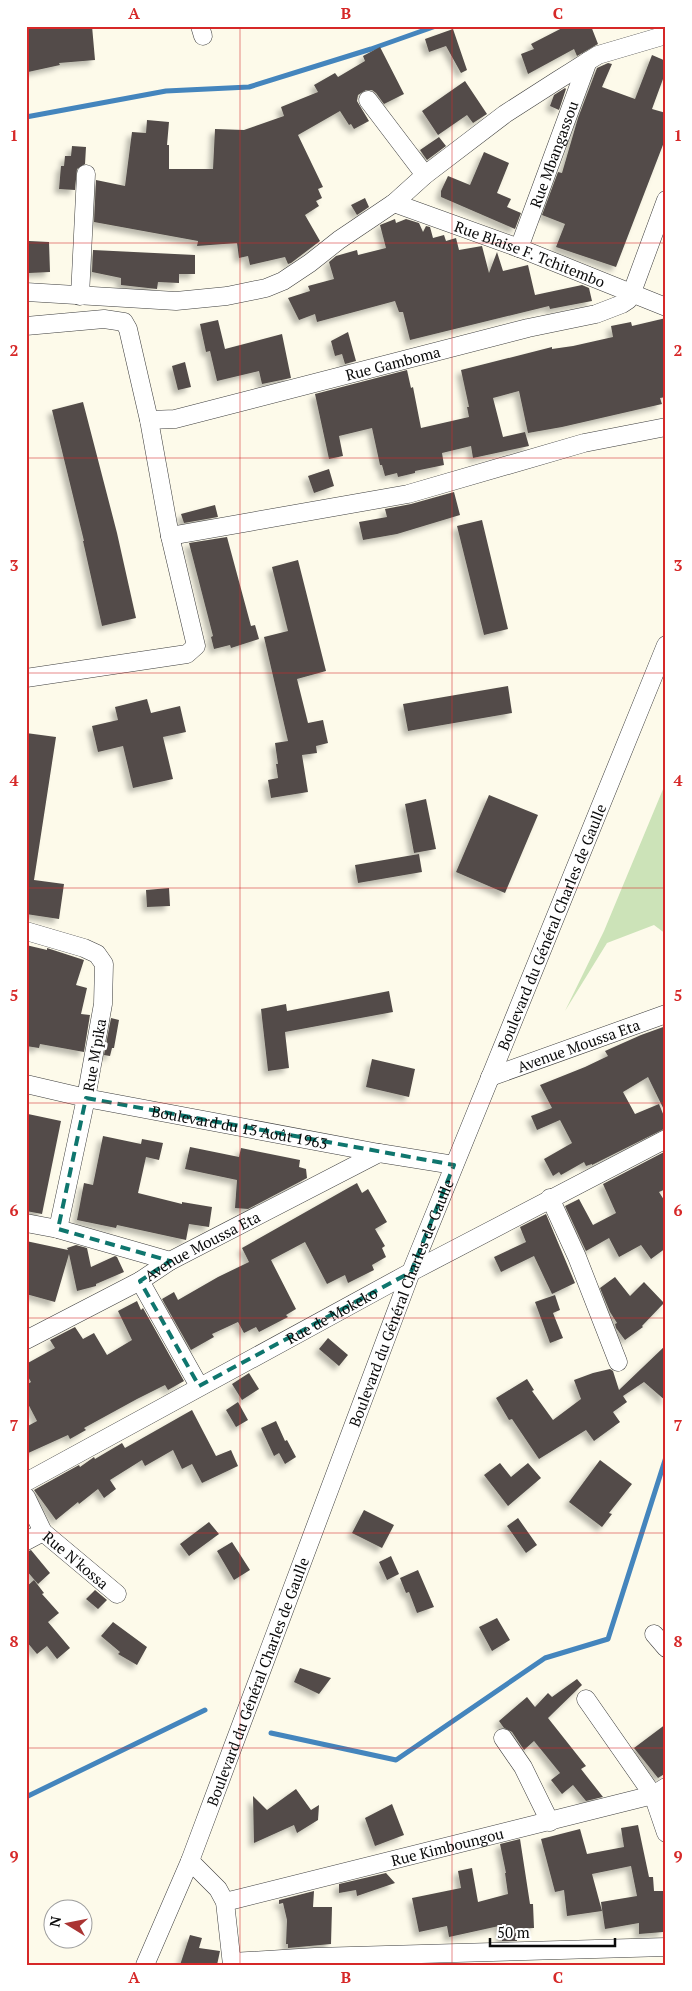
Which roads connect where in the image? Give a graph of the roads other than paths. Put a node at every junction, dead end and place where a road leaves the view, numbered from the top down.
1 (664, 32) edge
2 (588, 61) junction
3 (368, 100) dead end
4 (86, 174) dead end
5 (425, 175) junction
6 (666, 200) edge
7 (394, 203) junction
8 (519, 248) junction
9 (26, 292) edge
10 (631, 295) junction
11 (80, 296) junction
12 (666, 307) edge
13 (26, 326) edge
14 (149, 420) junction
15 (666, 427) edge
16 (170, 536) junction
17 (666, 645) edge
18 (26, 678) edge
19 (26, 931) edge
20 (666, 1014) edge
21 (490, 1077) junction
22 (26, 1084) edge
23 (86, 1098) junction
24 (666, 1139) edge
25 (379, 1153) junction
26 (454, 1165) junction
27 (550, 1198) junction
28 (26, 1223) edge
29 (58, 1229) junction
30 (170, 1261) junction
31 (411, 1272) junction
32 (140, 1281) junction
33 (26, 1340) edge
34 (618, 1362) dead end
35 (199, 1386) junction
36 (26, 1482) edge
37 (26, 1497) edge
38 (43, 1532) junction
39 (26, 1541) edge
40 (117, 1594) dead end
41 (654, 1634) dead end
42 (666, 1648) edge
43 (586, 1699) dead end
44 (503, 1738) dead end
45 (659, 1791) edge
46 (550, 1822) junction
47 (666, 1833) edge
48 (190, 1861) junction
49 (225, 1902) junction
50 (666, 1947) edge
51 (232, 1963) edge
52 (145, 1965) edge

1 - 2 street
2 - 5 street
2 - 8 street, Rue Mbangassou
3 - 5 street
4 - 11 street
5 - 7 street
6 - 10 street
7 - 8 street, Rue Blaise F. Tchitembo
7 - 11 street
8 - 10 street, Rue Blaise F. Tchitembo
9 - 11 street
10 - 12 street, Rue Blaise F. Tchitembo
10 - 14 street, Rue Gamboma
13 - 14 street
14 - 16 street
15 - 16 street
16 - 18 street
17 - 21 street, Boulevard du Général Charles de Gaulle
19 - 23 street, Rue M'pika
20 - 21 street, Avenue Moussa Eta
21 - 26 street, Boulevard du Général Charles de Gaulle
22 - 23 street, Boulevard du 13 Août 1963
23 - 25 street, Boulevard du 13 Août 1963
23 - 29 street, Rue M'pika
24 - 27 street, Rue de Mokeko
25 - 26 street, Boulevard du 13 Août 1963
25 - 30 street, Avenue Moussa Eta
26 - 31 street, Boulevard du Général Charles de Gaulle
27 - 31 street, Rue de Mokeko
27 - 34 street
28 - 29 street
29 - 30 street
30 - 32 street, Avenue Moussa Eta
31 - 35 street, Rue de Mokeko
31 - 48 street, Boulevard du Général Charles de Gaulle
32 - 33 street, Avenue Moussa Eta
32 - 35 street
35 - 36 street, Rue de Mokeko
37 - 38 street, Rue N'kossa
38 - 39 street
38 - 40 street, Rue N'kossa
41 - 42 street
43 - 45 street
44 - 46 street
45 - 46 street, Rue Kimboungou
45 - 47 street
46 - 49 street, Rue Kimboungou
48 - 49 street
48 - 52 street, Boulevard du Général Charles de Gaulle
49 - 51 street
50 - 51 street

